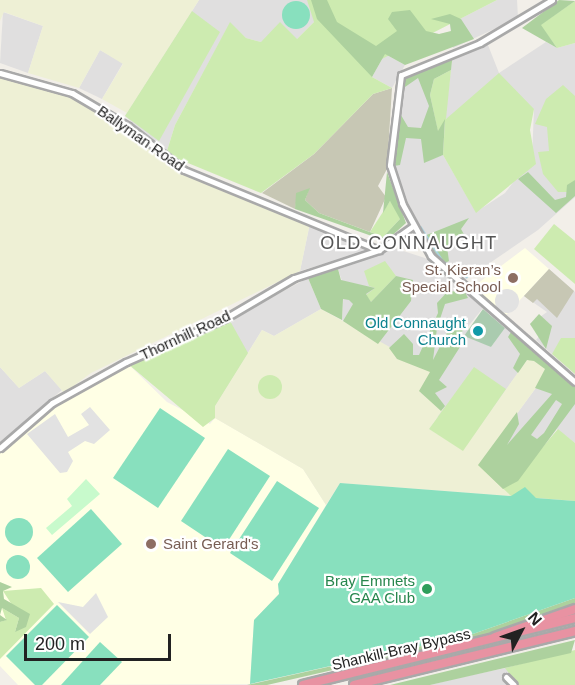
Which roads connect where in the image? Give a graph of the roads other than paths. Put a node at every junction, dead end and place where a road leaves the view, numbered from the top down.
1 (552, 0) edge
2 (0, 73) edge
3 (413, 226) junction
4 (380, 250) junction
5 (575, 382) edge
6 (0, 448) edge
7 (575, 609) edge
8 (575, 618) edge
9 (575, 631) edge
10 (454, 650) junction
11 (506, 677) dead end
12 (303, 685) edge
13 (354, 685) edge
14 (514, 685) edge

1 - 3 street
2 - 4 street, Ballyman Road
3 - 4 street, Thornhill Road
3 - 5 street
4 - 6 street, Thornhill Road
7 - 10 highway
8 - 10 highway, Shankill-Bray Bypass
9 - 13 highway, Shankill-Bray Bypass
10 - 12 highway, Shankill-Bray Bypass
11 - 14 street

